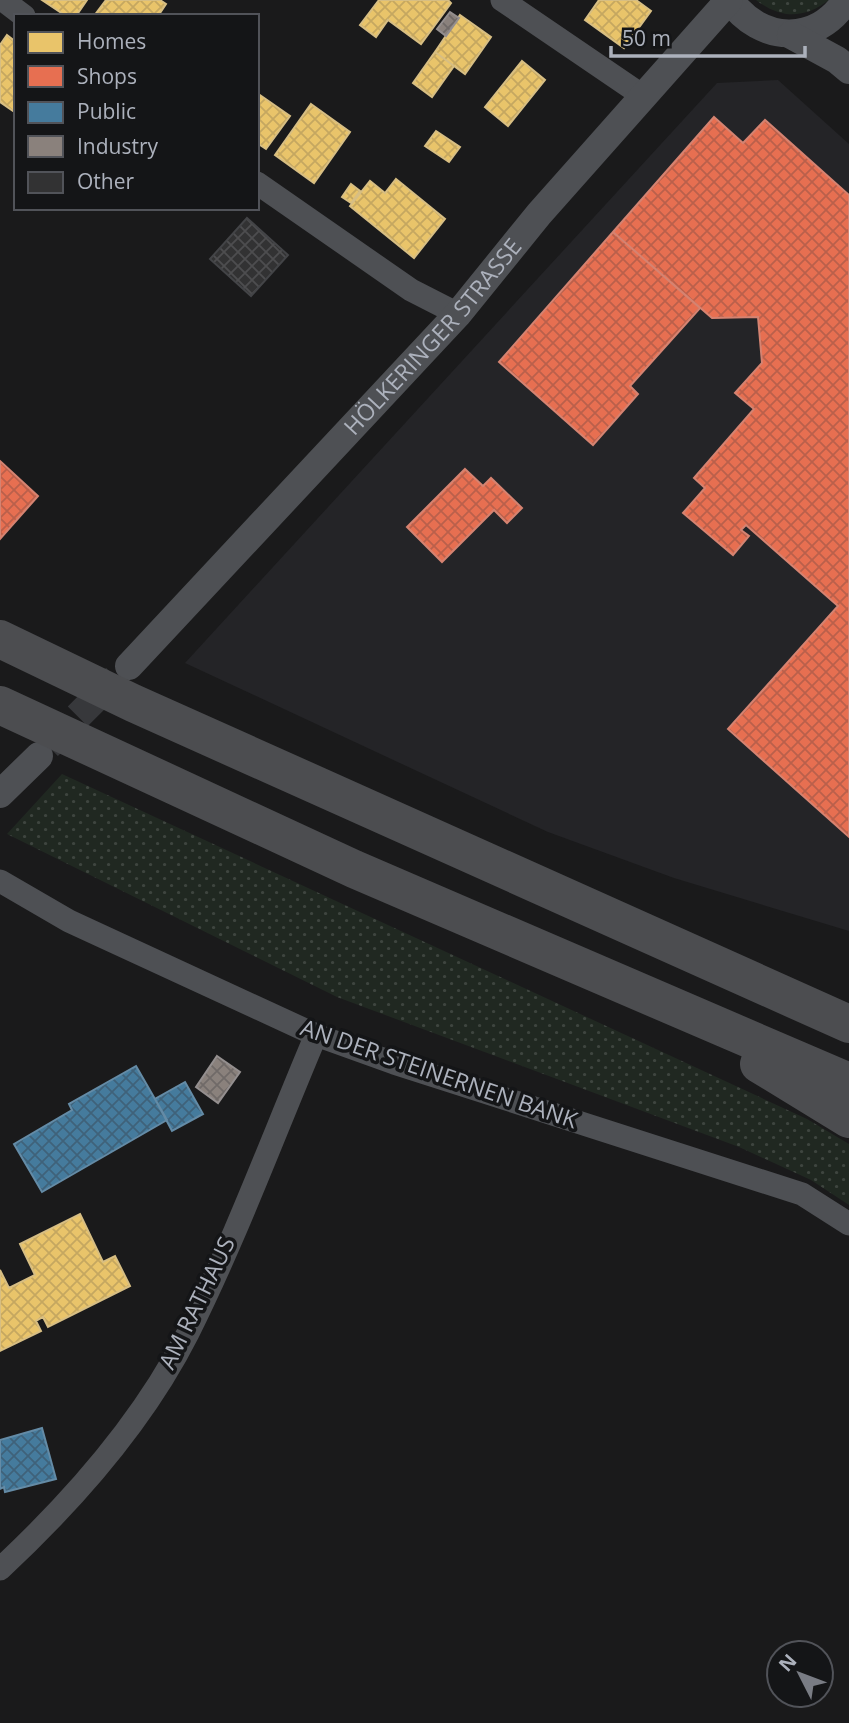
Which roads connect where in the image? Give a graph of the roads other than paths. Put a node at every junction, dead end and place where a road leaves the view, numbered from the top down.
1 (3, 0) edge
2 (502, 0) edge
3 (729, 0) edge
4 (846, 0) edge
5 (21, 14) edge
6 (791, 35) junction
7 (849, 70) edge
8 (643, 96) junction
9 (259, 184) edge
10 (458, 314) junction
11 (0, 639) edge
12 (129, 666) tunnel mouth
13 (0, 705) edge
14 (39, 756) tunnel mouth
15 (0, 794) edge
16 (0, 881) edge
17 (849, 1024) edge
18 (316, 1035) junction
19 (736, 1035) junction
20 (849, 1082) edge
21 (849, 1119) edge
22 (849, 1224) edge
23 (0, 1569) edge

1 - 5 street
2 - 8 street
3 - 6 street
3 - 8 street, HÖLKERINGER STRASSE
4 - 6 street
6 - 7 street
8 - 10 street, HÖLKERINGER STRASSE
9 - 10 street
10 - 12 street, HÖLKERINGER STRASSE
11 - 17 highway
13 - 19 highway
14 - 15 street
16 - 18 street, AN DER STEINERNEN BANK
18 - 22 street, AN DER STEINERNEN BANK
18 - 23 street, AM RATHAUS
19 - 20 highway
19 - 21 highway

